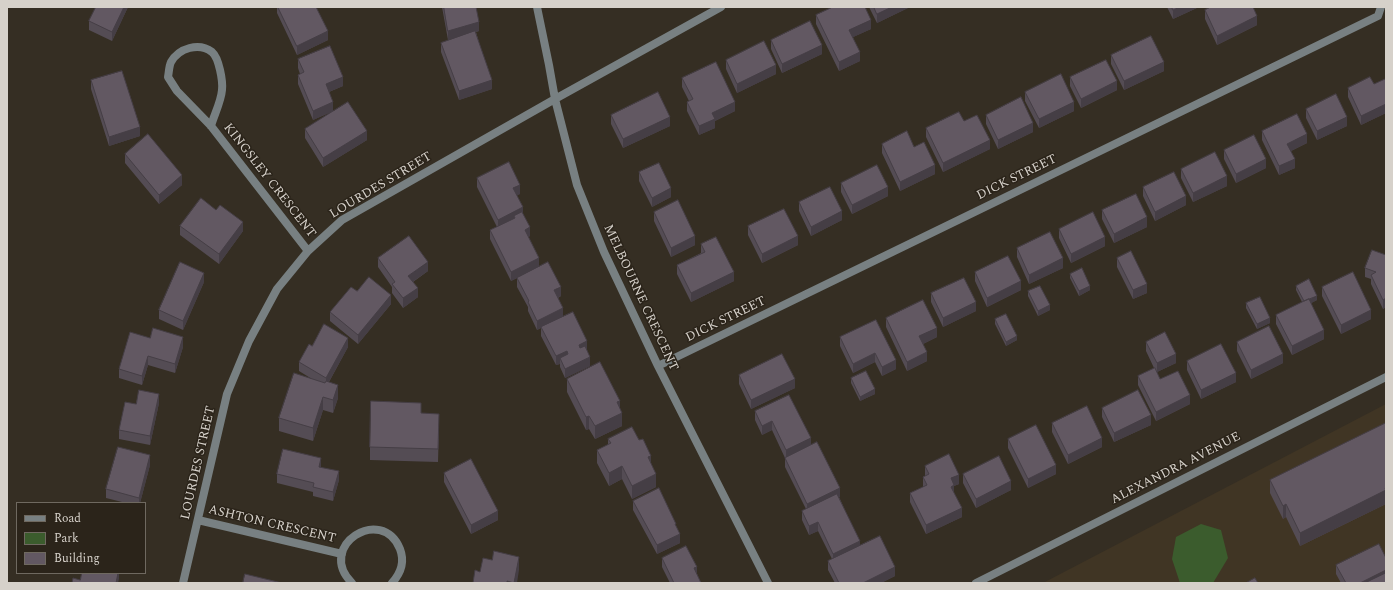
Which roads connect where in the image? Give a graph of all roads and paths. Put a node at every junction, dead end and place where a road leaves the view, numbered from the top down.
1 (537, 7) edge
2 (721, 7) edge
3 (1381, 7) edge
4 (555, 99) junction
5 (211, 126) junction
6 (308, 251) junction
7 (658, 366) junction
8 (1386, 377) edge
9 (198, 520) junction
10 (342, 554) junction
11 (183, 583) edge
12 (352, 583) edge
13 (392, 583) edge
14 (768, 583) edge
15 (976, 583) edge

1 - 4 street, MELBOURNE CRESCENT
2 - 4 street, LOURDES STREET
3 - 7 street, DICK STREET
4 - 6 street, LOURDES STREET
4 - 7 street, MELBOURNE CRESCENT
5 - 5 street, KINGSLEY CRESCENT
5 - 6 street, KINGSLEY CRESCENT
6 - 9 street, LOURDES STREET
7 - 14 street, MELBOURNE CRESCENT
8 - 15 street, ALEXANDRA AVENUE
9 - 10 street, ASHTON CRESCENT
9 - 11 street, LOURDES STREET
10 - 12 street, ASHTON CRESCENT
10 - 13 street, ASHTON CRESCENT

